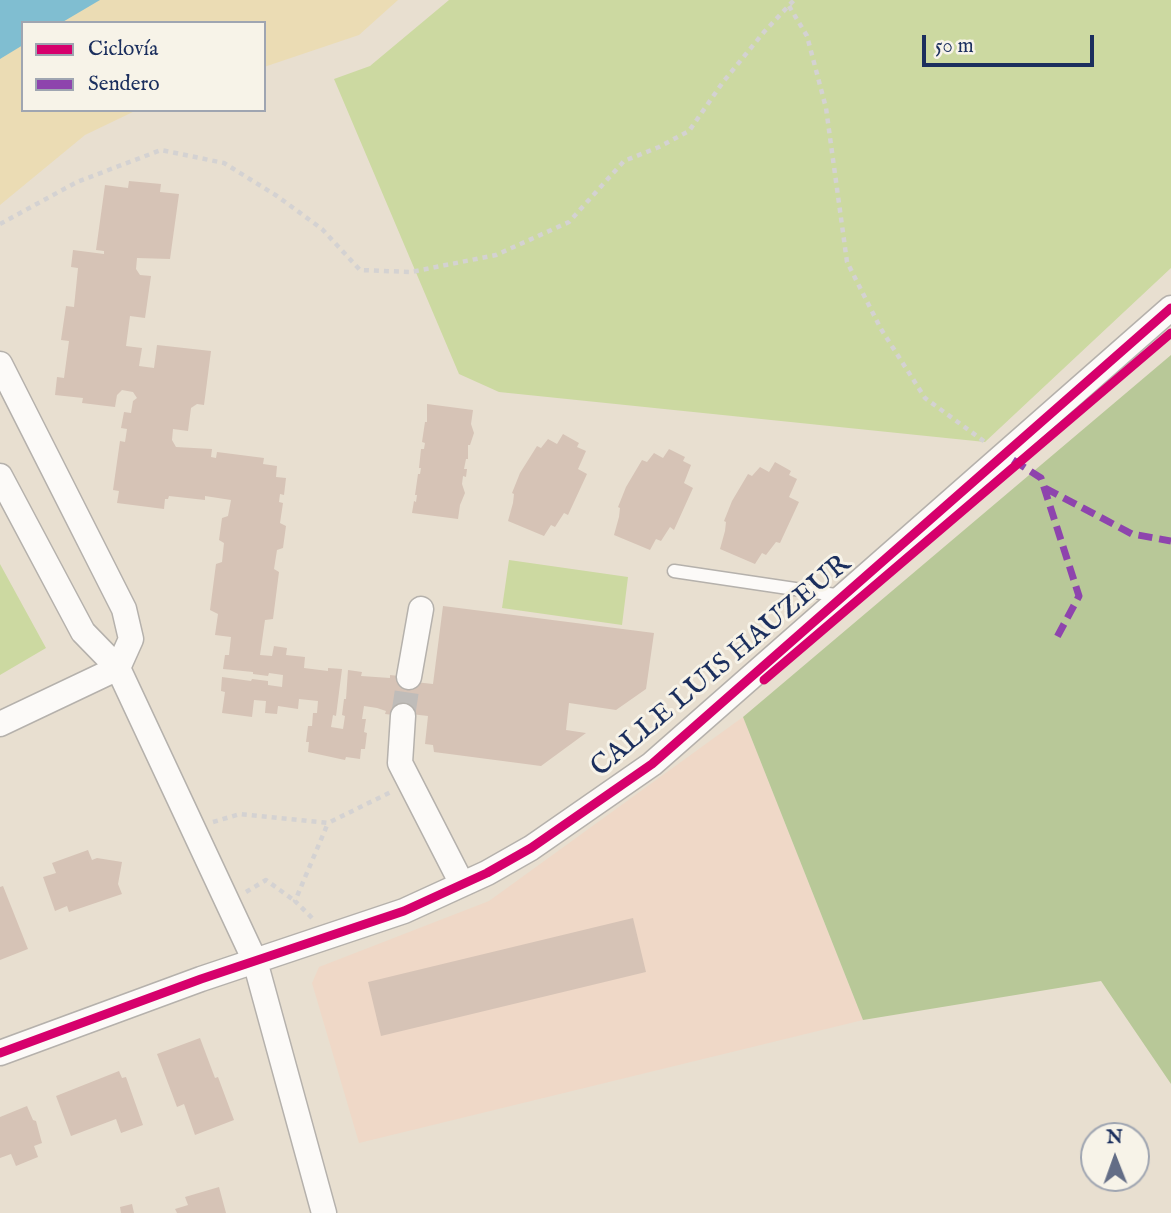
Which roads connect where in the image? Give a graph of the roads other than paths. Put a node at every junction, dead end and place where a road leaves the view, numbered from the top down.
1 (1171, 308) edge
2 (0, 363) edge
3 (0, 476) edge
4 (6, 504) edge
5 (674, 571) dead end
6 (842, 596) junction
7 (421, 609) dead end
8 (118, 668) junction
9 (410, 677) tunnel mouth
10 (403, 716) tunnel mouth
11 (0, 724) edge
12 (462, 884) junction
13 (255, 961) junction
14 (0, 1054) edge
15 (324, 1213) edge

1 - 6 street, CALLE LUIS HAUZEUR
2 - 8 street
3 - 4 street
4 - 8 street
5 - 6 lane
6 - 12 street, CALLE LUIS HAUZEUR
7 - 9 street
8 - 11 street
8 - 13 street
10 - 12 street
12 - 13 street, CALLE LUIS HAUZEUR
13 - 14 street, CALLE LUIS HAUZEUR
13 - 15 street

